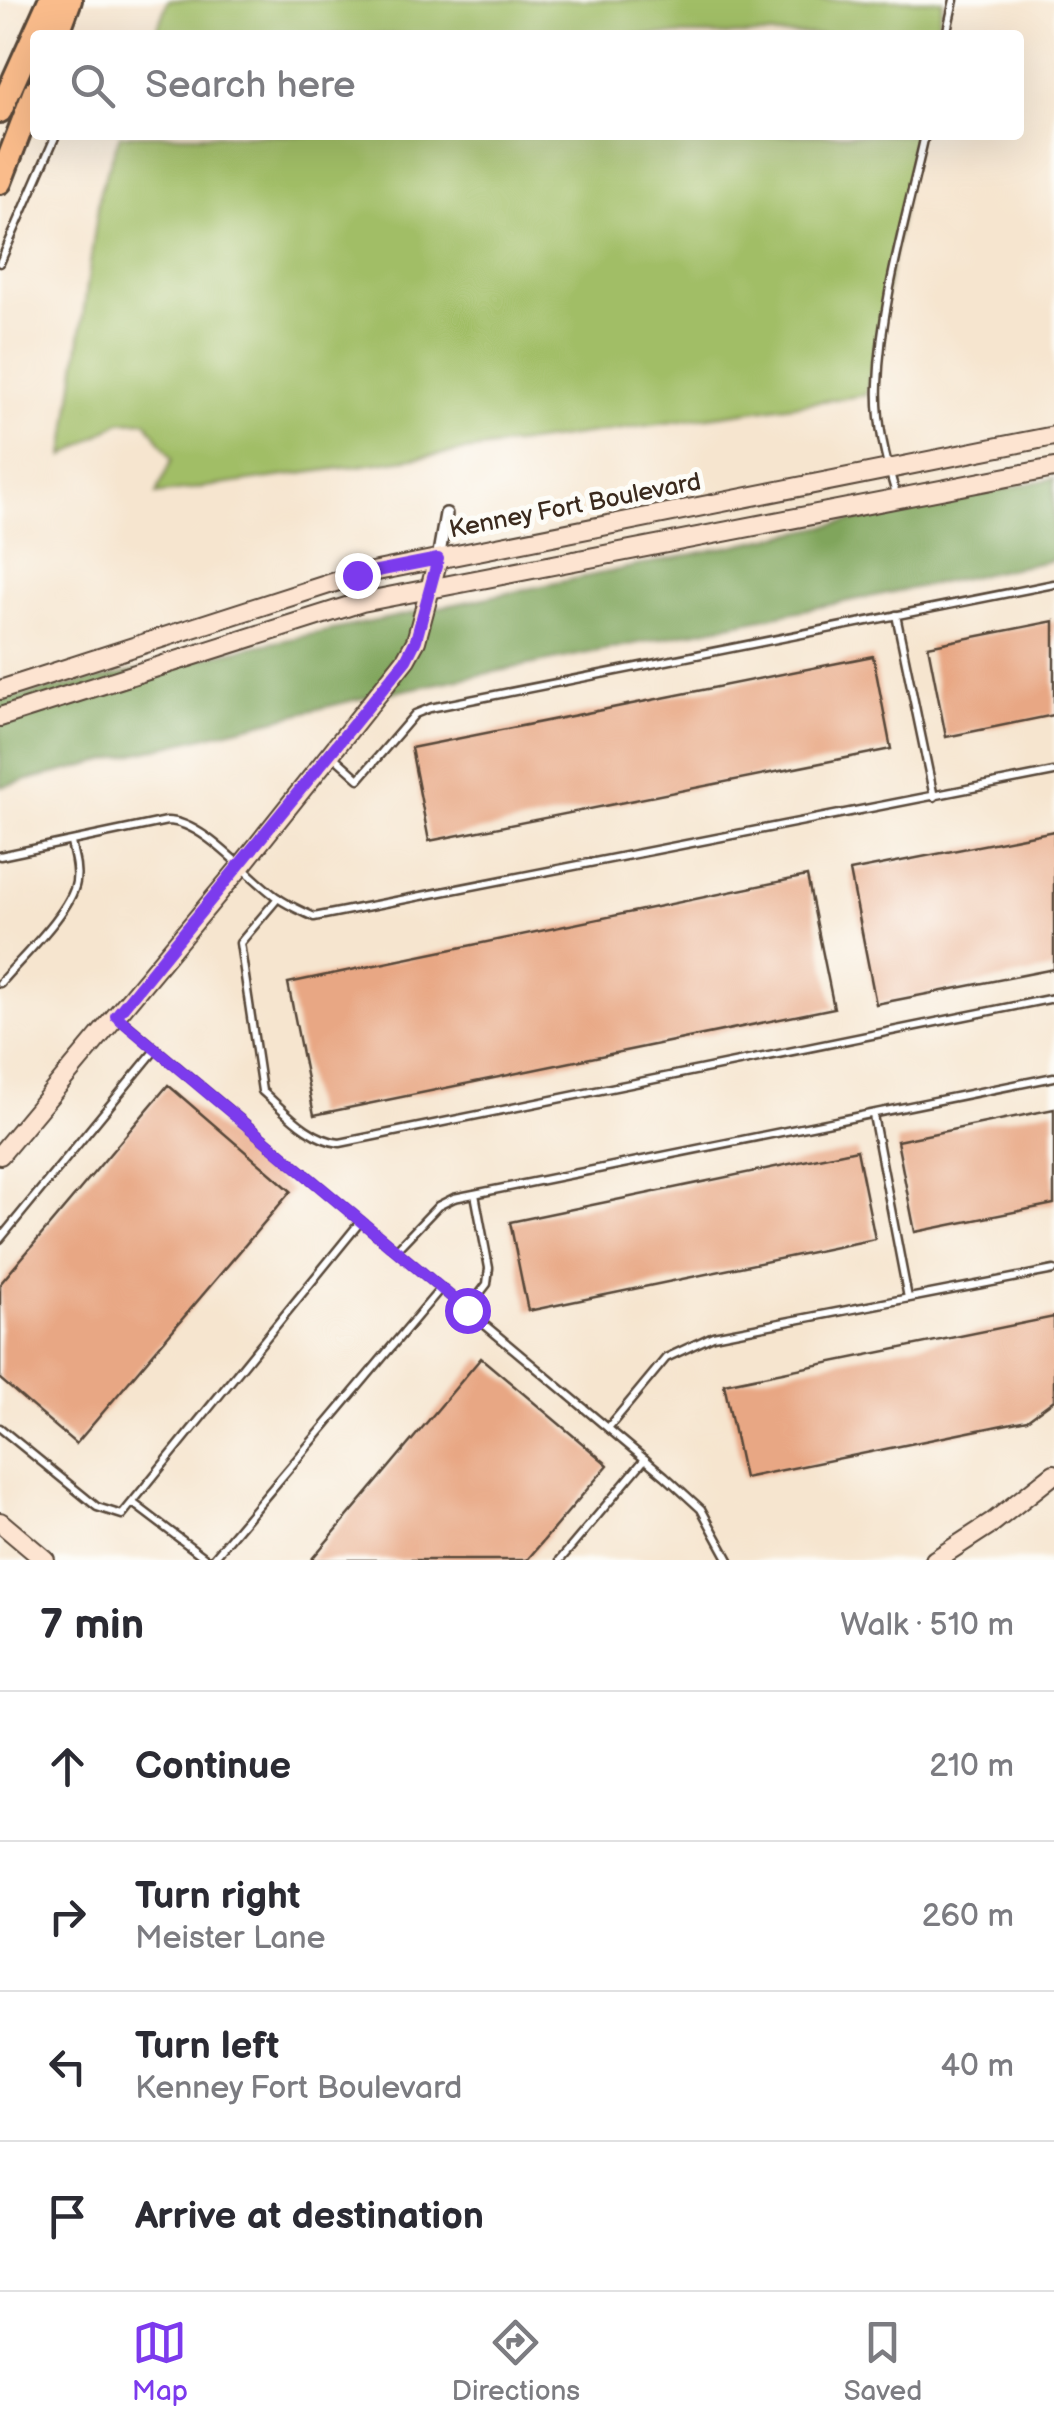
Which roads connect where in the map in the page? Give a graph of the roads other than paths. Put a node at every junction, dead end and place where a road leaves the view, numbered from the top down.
1 (50, 0) edge
2 (70, 0) edge
3 (954, 0) edge
4 (36, 30) edge
5 (58, 30) edge
6 (947, 30) edge
7 (30, 44) edge
8 (30, 104) edge
9 (0, 111) edge
10 (54, 140) edge
11 (924, 140) edge
12 (0, 182) edge
13 (0, 264) edge
14 (1054, 436) edge
15 (888, 468) junction
16 (1054, 468) edge
17 (898, 498) junction
18 (446, 514) dead end
19 (438, 559) junction
20 (1054, 584) edge
21 (430, 588) junction
22 (896, 615) junction
23 (0, 690) edge
24 (0, 717) edge
25 (331, 754) junction
26 (1054, 772) edge
27 (934, 797) junction
28 (72, 843) junction
29 (0, 856) edge
30 (241, 866) junction
31 (278, 898) junction
32 (0, 983) edge
33 (1054, 998) edge
34 (116, 1016) junction
35 (156, 1049) junction
36 (1054, 1077) edge
37 (873, 1115) junction
38 (0, 1155) edge
39 (475, 1194) junction
40 (361, 1221) junction
41 (0, 1238) edge
42 (396, 1250) junction
43 (1054, 1270) edge
44 (441, 1288) junction
45 (908, 1298) junction
46 (467, 1310) junction
47 (0, 1428) edge
48 (608, 1428) junction
49 (645, 1460) junction
50 (1054, 1474) edge
51 (133, 1502) junction
52 (0, 1522) edge
53 (46, 1560) edge
54 (210, 1560) edge
55 (560, 1560) edge
56 (729, 1560) edge
57 (935, 1560) edge

1 - 4 highway
2 - 5 highway
3 - 6 lane
7 - 9 highway
8 - 12 highway
10 - 13 lane
11 - 15 lane
14 - 15 street, Kenney Fort Boulevard
15 - 17 lane
15 - 19 street, Kenney Fort Boulevard
16 - 17 street
17 - 21 street
18 - 19 street
19 - 21 street
19 - 23 street, Kenney Fort Boulevard
20 - 22 lane
21 - 24 street
21 - 25 street
22 - 25 lane
22 - 27 lane
25 - 30 street
26 - 27 lane
27 - 31 lane
28 - 29 lane
28 - 30 lane
28 - 32 lane
30 - 31 lane
30 - 34 street
31 - 33 lane
34 - 35 lane
34 - 38 street
35 - 40 lane
35 - 41 lane
36 - 37 lane
37 - 39 lane
37 - 45 lane
39 - 42 lane
39 - 46 lane
40 - 42 lane
40 - 51 lane
42 - 44 lane
43 - 45 lane
44 - 46 lane
44 - 54 lane
45 - 48 lane
46 - 48 lane
47 - 51 lane
48 - 49 lane
49 - 55 lane
49 - 56 lane
50 - 57 street
51 - 54 lane
52 - 53 street

